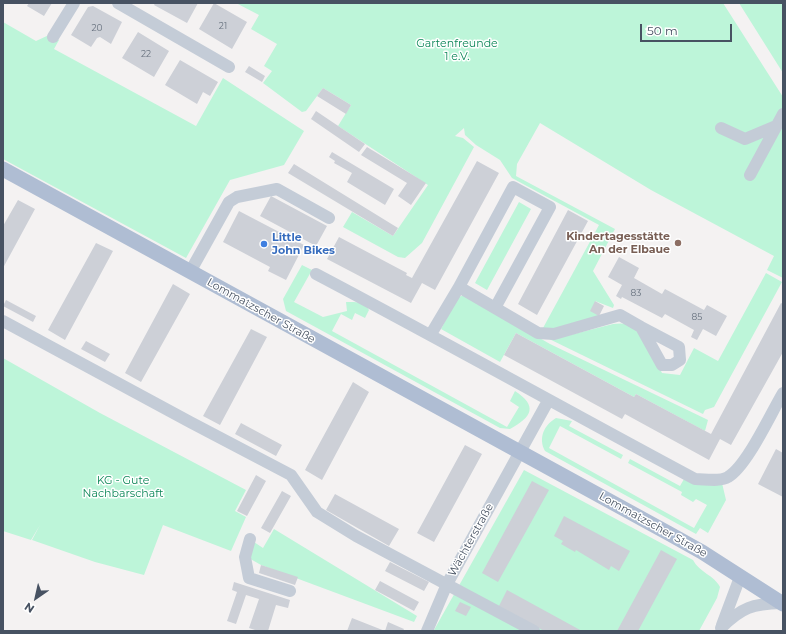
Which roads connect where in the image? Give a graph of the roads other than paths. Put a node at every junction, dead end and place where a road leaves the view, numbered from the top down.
1 (74, 3) edge
2 (118, 3) edge
3 (53, 37) dead end
4 (229, 67) dead end
5 (783, 114) edge
6 (776, 126) junction
7 (720, 128) dead end
8 (3, 169) edge
9 (750, 175) dead end
10 (329, 218) dead end
11 (190, 272) junction
12 (316, 274) dead end
13 (458, 287) junction
14 (495, 308) junction
15 (3, 321) edge
16 (641, 327) dead end
17 (430, 334) junction
18 (783, 393) edge
19 (548, 401) junction
20 (519, 452) junction
21 (250, 539) dead end
22 (740, 577) junction
23 (447, 584) junction
24 (290, 591) dead end
25 (782, 604) edge
26 (720, 629) edge
27 (427, 631) edge
28 (534, 631) edge

1 - 3 street
2 - 4 street
5 - 6 street
6 - 7 street
6 - 9 street
8 - 11 main road, Lommatzscher Straße
10 - 11 street
11 - 20 main road, Lommatzscher Straße
12 - 17 street
13 - 14 street
13 - 14 street
13 - 17 street
14 - 16 street
15 - 23 street
17 - 19 street
18 - 19 street
19 - 20 street
20 - 22 main road, Lommatzscher Straße
20 - 23 street, Wächterstraße
21 - 24 street
22 - 25 main road, Lommatzscher Straße
22 - 26 street
23 - 27 street, Wächterstraße
23 - 28 street
25 - 26 street

